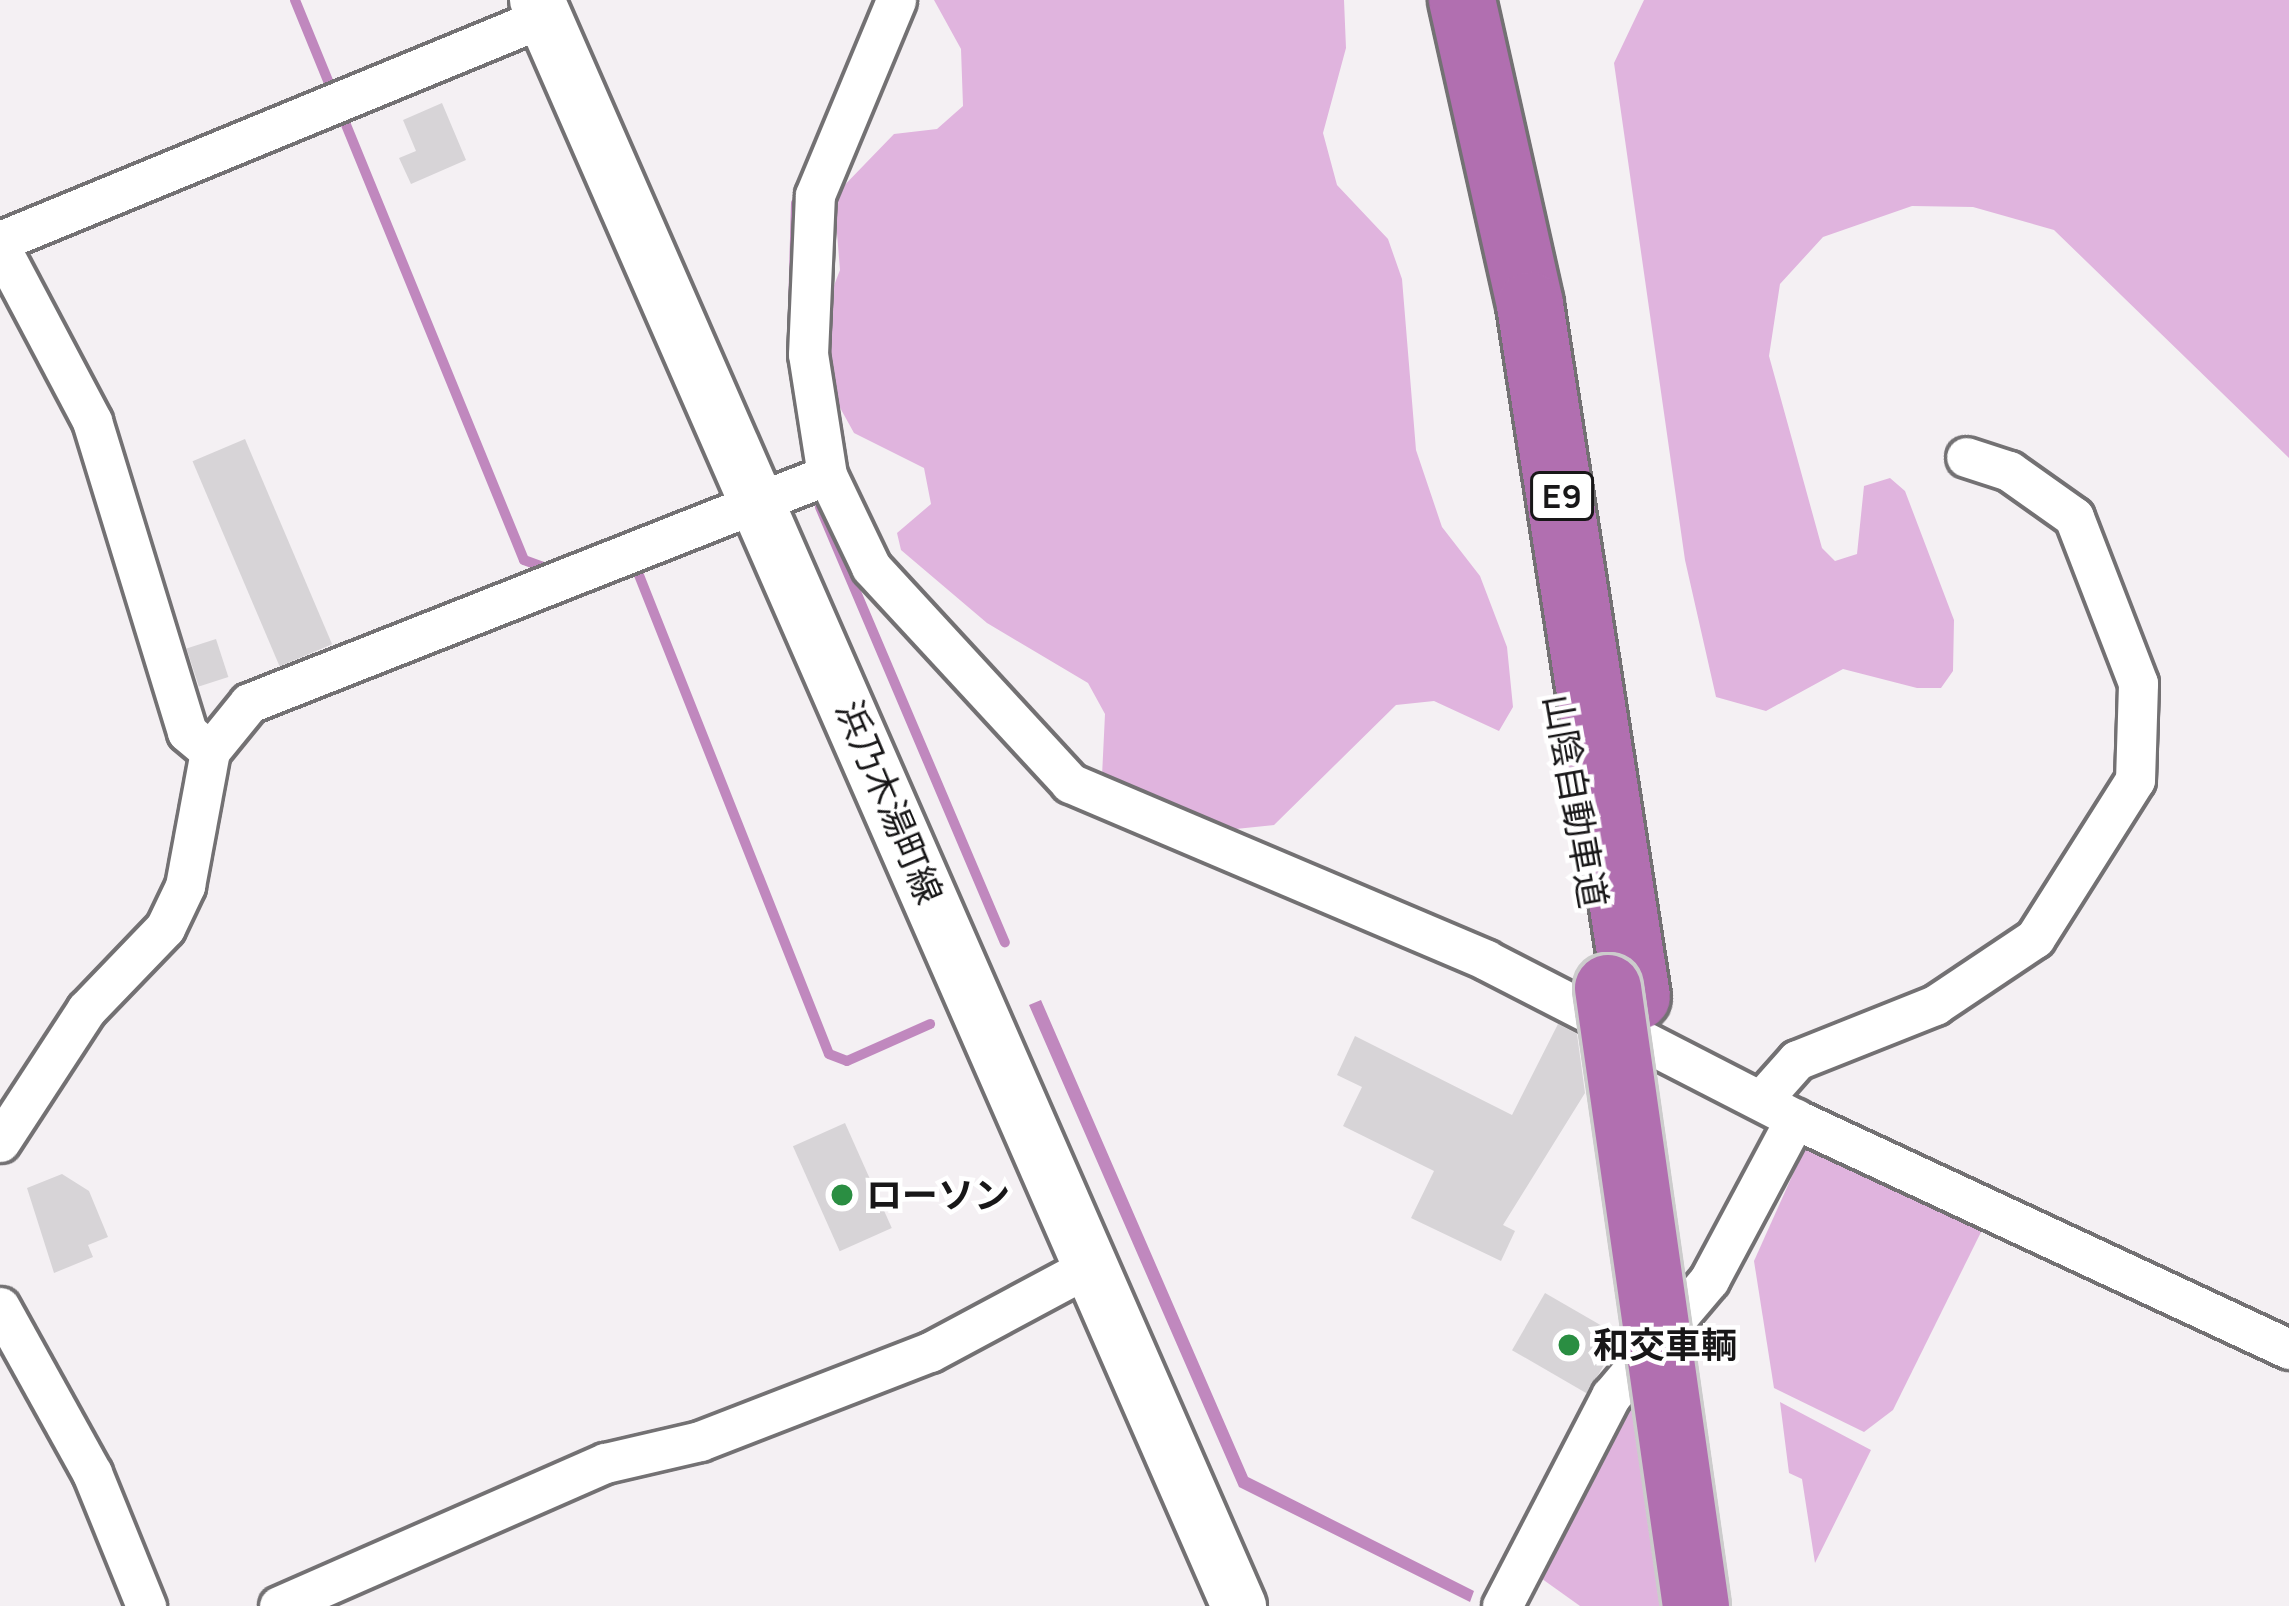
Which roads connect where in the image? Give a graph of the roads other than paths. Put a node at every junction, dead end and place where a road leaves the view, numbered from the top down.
1 (896, 0) edge
2 (1429, 0) edge
3 (1462, 0) edge
4 (541, 9) edge
5 (0, 244) edge
6 (1966, 457) dead end
7 (827, 475) junction
8 (759, 503) junction
9 (210, 752) junction
10 (1623, 993) junction
11 (1780, 1107) junction
12 (0, 1142) edge
13 (1094, 1264) junction
14 (0, 1307) edge
15 (2289, 1348) edge
16 (146, 1606) edge
17 (279, 1606) edge
18 (1239, 1606) edge
19 (1502, 1606) edge
20 (1696, 1606) edge
21 (1719, 1606) edge

1 - 7 street
2 - 10 highway, 山陰自動車道 / E9
3 - 10 highway, 山陰自動車道 / E9
4 - 5 street
4 - 8 main road, 浜乃木湯町線
5 - 9 street
6 - 11 street
7 - 8 street
7 - 11 street
8 - 9 street
8 - 13 main road, 浜乃木湯町線
9 - 12 street
10 - 20 highway, 山陰自動車道 / E9, bridge
10 - 21 highway, 山陰自動車道 / E9
11 - 15 street
11 - 19 street
13 - 17 street
13 - 18 main road, 浜乃木湯町線
14 - 16 street

